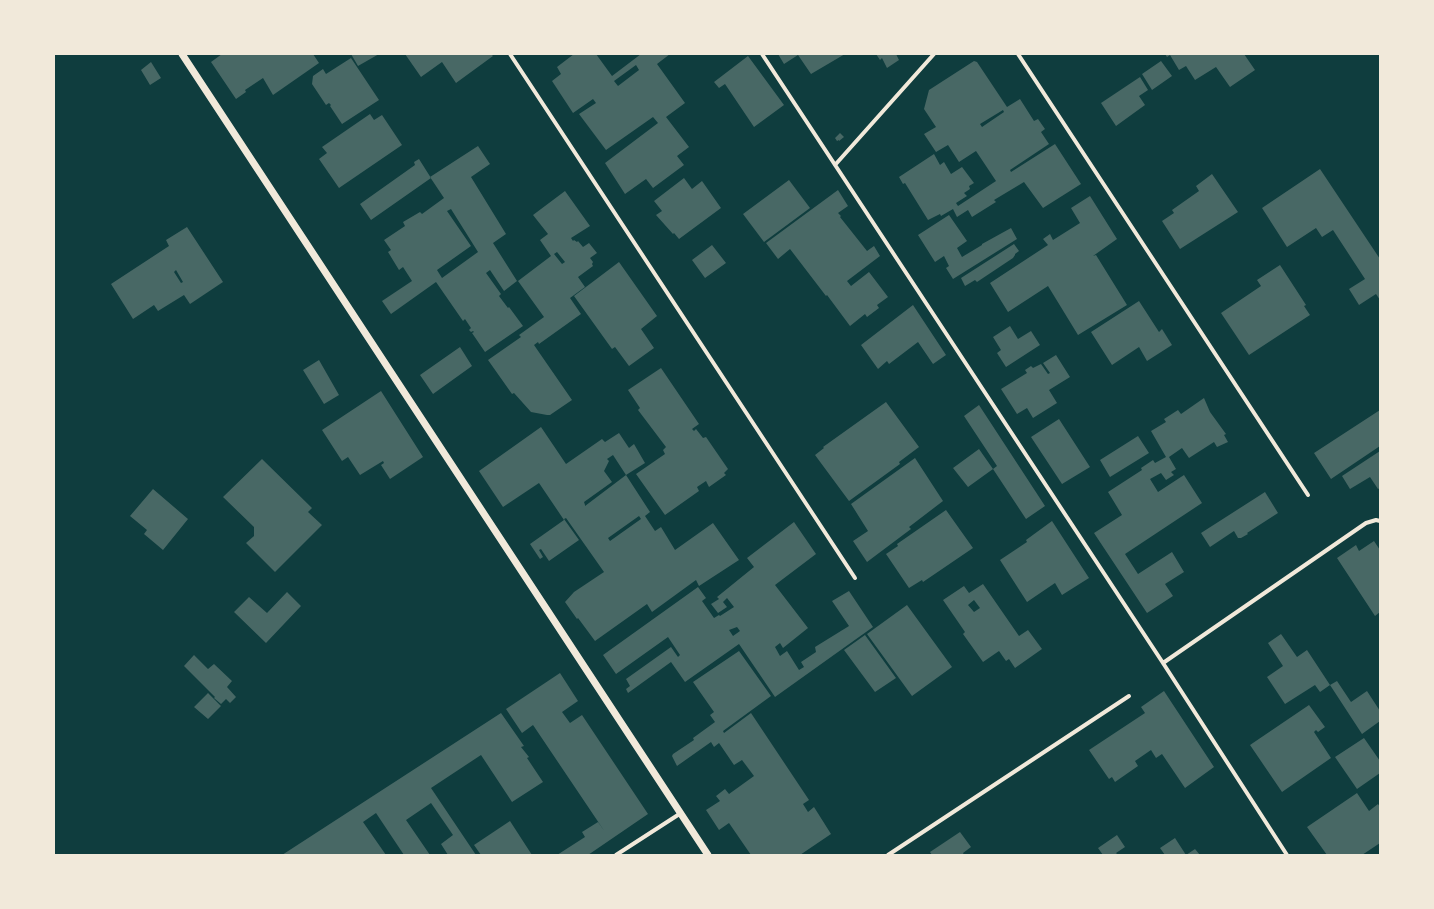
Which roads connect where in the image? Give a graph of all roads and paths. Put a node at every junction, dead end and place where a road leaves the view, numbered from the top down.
1 (182, 54) edge
2 (510, 54) edge
3 (762, 54) edge
4 (934, 54) edge
5 (1018, 54) edge
6 (835, 165) junction
7 (1308, 495) dead end
8 (1380, 521) edge
9 (855, 578) dead end
10 (1163, 663) junction
11 (1129, 696) dead end
12 (681, 813) junction
13 (616, 855) edge
14 (708, 855) edge
15 (888, 855) edge
16 (1287, 855) edge

1 - 12 street
2 - 9 street
3 - 6 street
4 - 6 street
5 - 7 street
6 - 10 street
8 - 10 street
10 - 16 street
11 - 15 street
12 - 13 street
12 - 14 street

